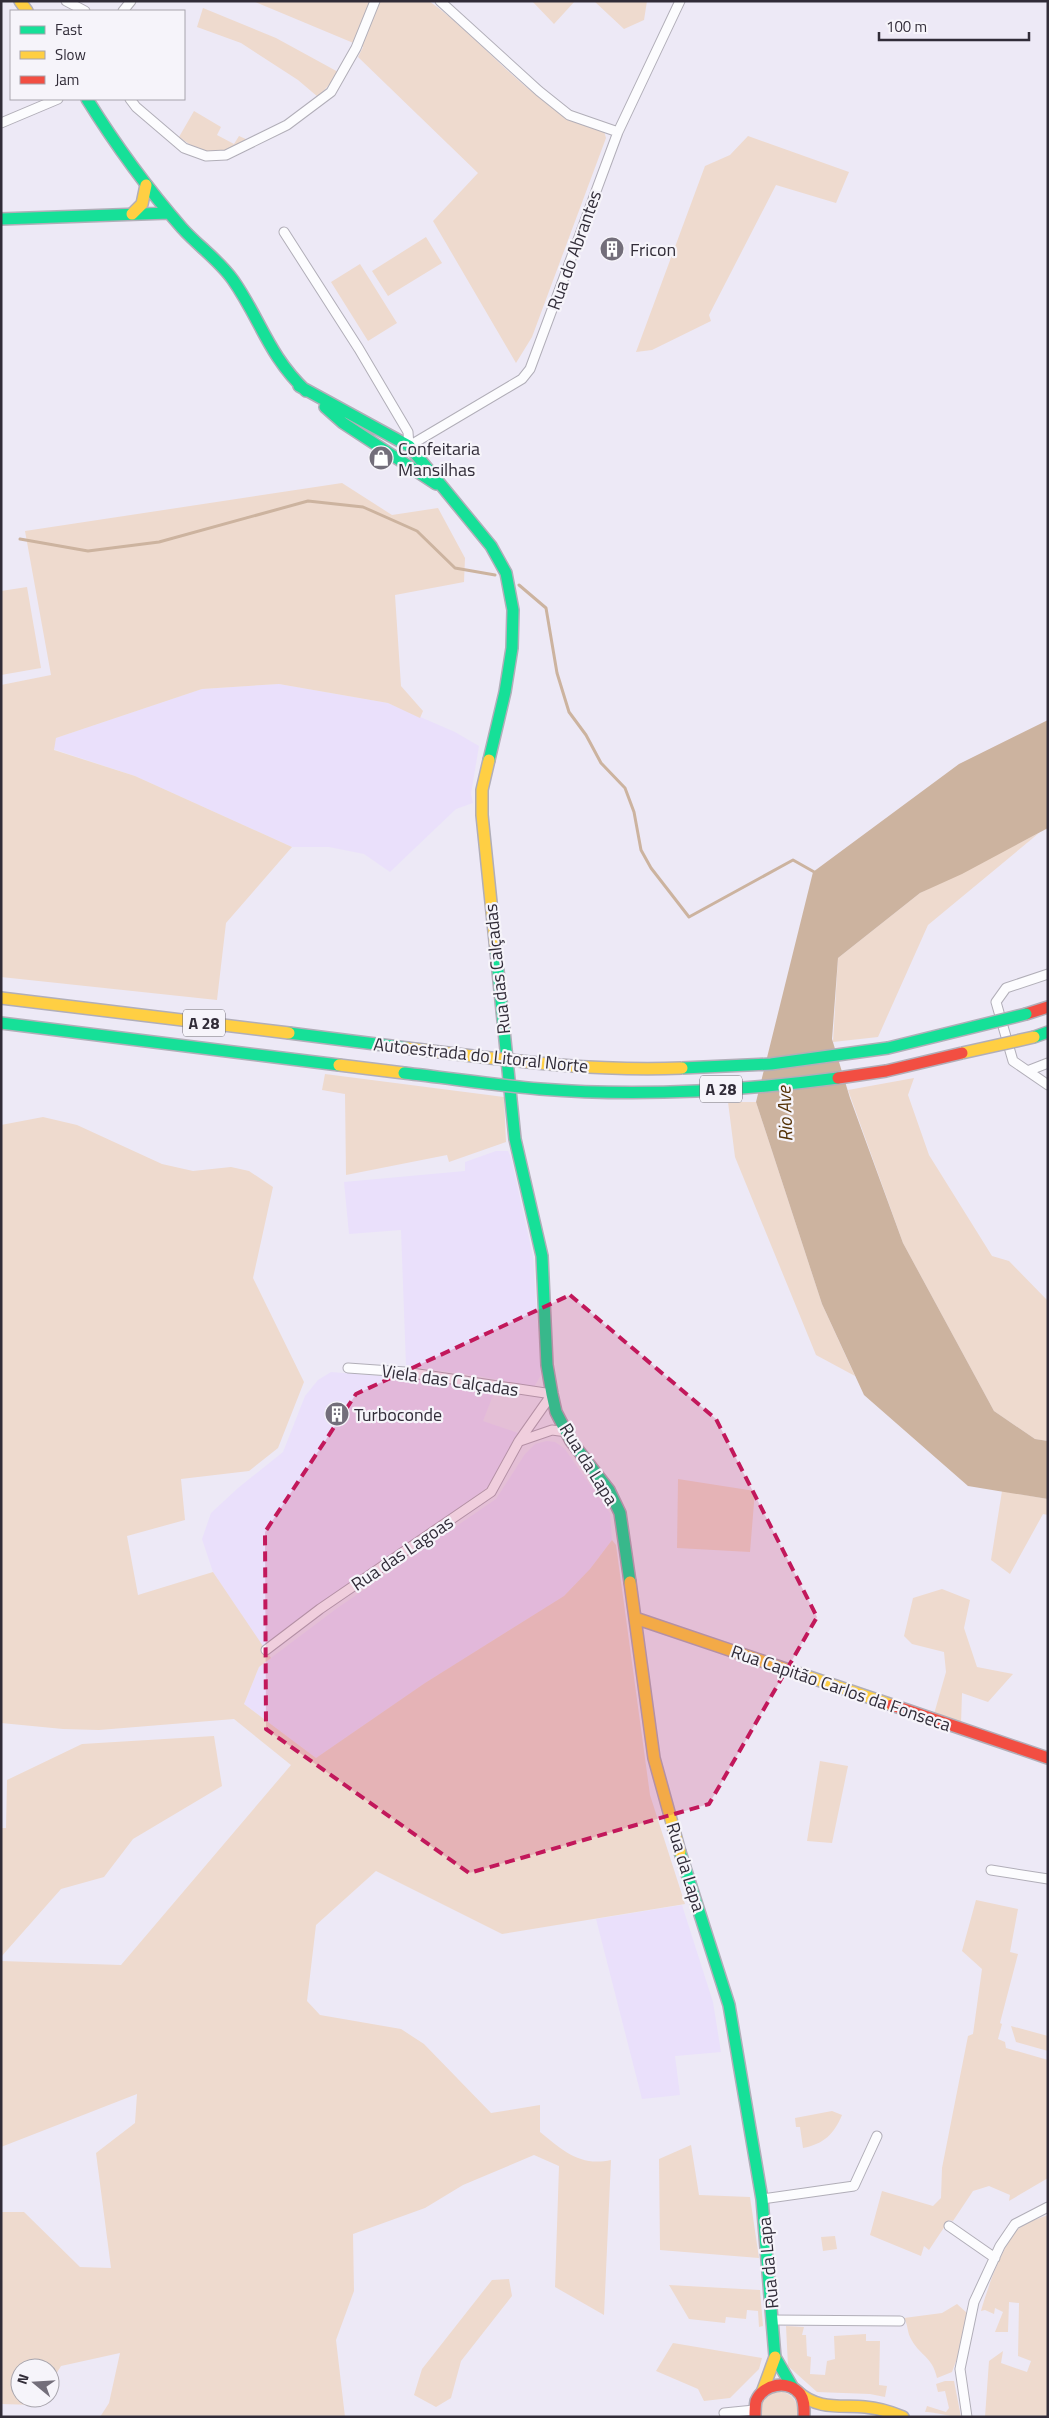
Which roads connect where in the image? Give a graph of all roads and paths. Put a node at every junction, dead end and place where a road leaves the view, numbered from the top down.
1 (66, 1) edge
2 (375, 1) edge
3 (440, 1) edge
4 (680, 1) edge
5 (83, 10) edge
6 (56, 100) edge
7 (88, 100) edge
8 (131, 100) edge
9 (1, 123) edge
10 (618, 132) junction
11 (146, 185) junction
12 (169, 213) junction
13 (132, 214) junction
14 (1, 219) edge
15 (284, 232) dead end
16 (299, 386) junction
17 (410, 446) junction
18 (399, 460) junction
19 (447, 491) junction
20 (1048, 974) edge
21 (1, 998) edge
22 (1048, 1007) edge
23 (1, 1023) edge
24 (1048, 1032) edge
25 (1048, 1063) edge
26 (1030, 1070) junction
27 (1048, 1085) edge
28 (348, 1368) dead end
29 (552, 1394) junction
30 (567, 1432) junction
31 (519, 1441) junction
32 (635, 1618) junction
33 (266, 1650) dead end
34 (1048, 1758) edge
35 (991, 1870) dead end
36 (1048, 1879) edge
37 (876, 2136) dead end
38 (762, 2199) junction
39 (1048, 2208) edge
40 (949, 2226) dead end
41 (995, 2258) junction
42 (773, 2320) junction
43 (900, 2321) dead end
44 (775, 2357) junction
45 (763, 2390) junction
46 (796, 2390) junction
47 (829, 2407) junction
48 (724, 2412) dead end
49 (754, 2414) edge
50 (804, 2417) edge
51 (809, 2417) edge
52 (903, 2417) edge
53 (967, 2417) edge

1 - 5 street
2 - 8 street
3 - 10 street
4 - 10 street, Rua do Abrantes
6 - 9 street
7 - 11 main road
10 - 17 street, Rua do Abrantes
11 - 12 main road
11 - 13 main road
12 - 13 main road
12 - 16 main road
13 - 14 main road
15 - 17 street
16 - 17 main road
16 - 18 main road
17 - 18 main road
17 - 19 main road, Rua das Calçadas
18 - 19 main road
19 - 29 main road, Rua das Calçadas
20 - 26 street
21 - 22 main road, Autoestrada do Litoral Norte / A 28, bridge
23 - 24 main road, Autoestrada do Litoral Norte / A 28, bridge
25 - 26 street
26 - 27 street
28 - 29 street, Viela das Calçadas
29 - 30 main road, Rua da Lapa
29 - 31 street, Rua das Lagoas
30 - 31 street
30 - 32 main road, Rua da Lapa
31 - 33 street, Rua das Lagoas
32 - 34 main road, Rua Capitão Carlos da Fonseca
32 - 38 main road, Rua da Lapa
35 - 36 street
37 - 38 street
38 - 42 main road, Rua da Lapa
39 - 41 street
40 - 41 street
41 - 53 street
42 - 43 street
42 - 44 main road, Rua da Lapa
44 - 45 main road, Rua da Lapa
44 - 46 main road, Rua da Lapa
45 - 46 main road
45 - 49 main road, Rua da Lapa
46 - 47 main road
46 - 50 main road
47 - 51 main road
47 - 52 main road
48 - 49 street

